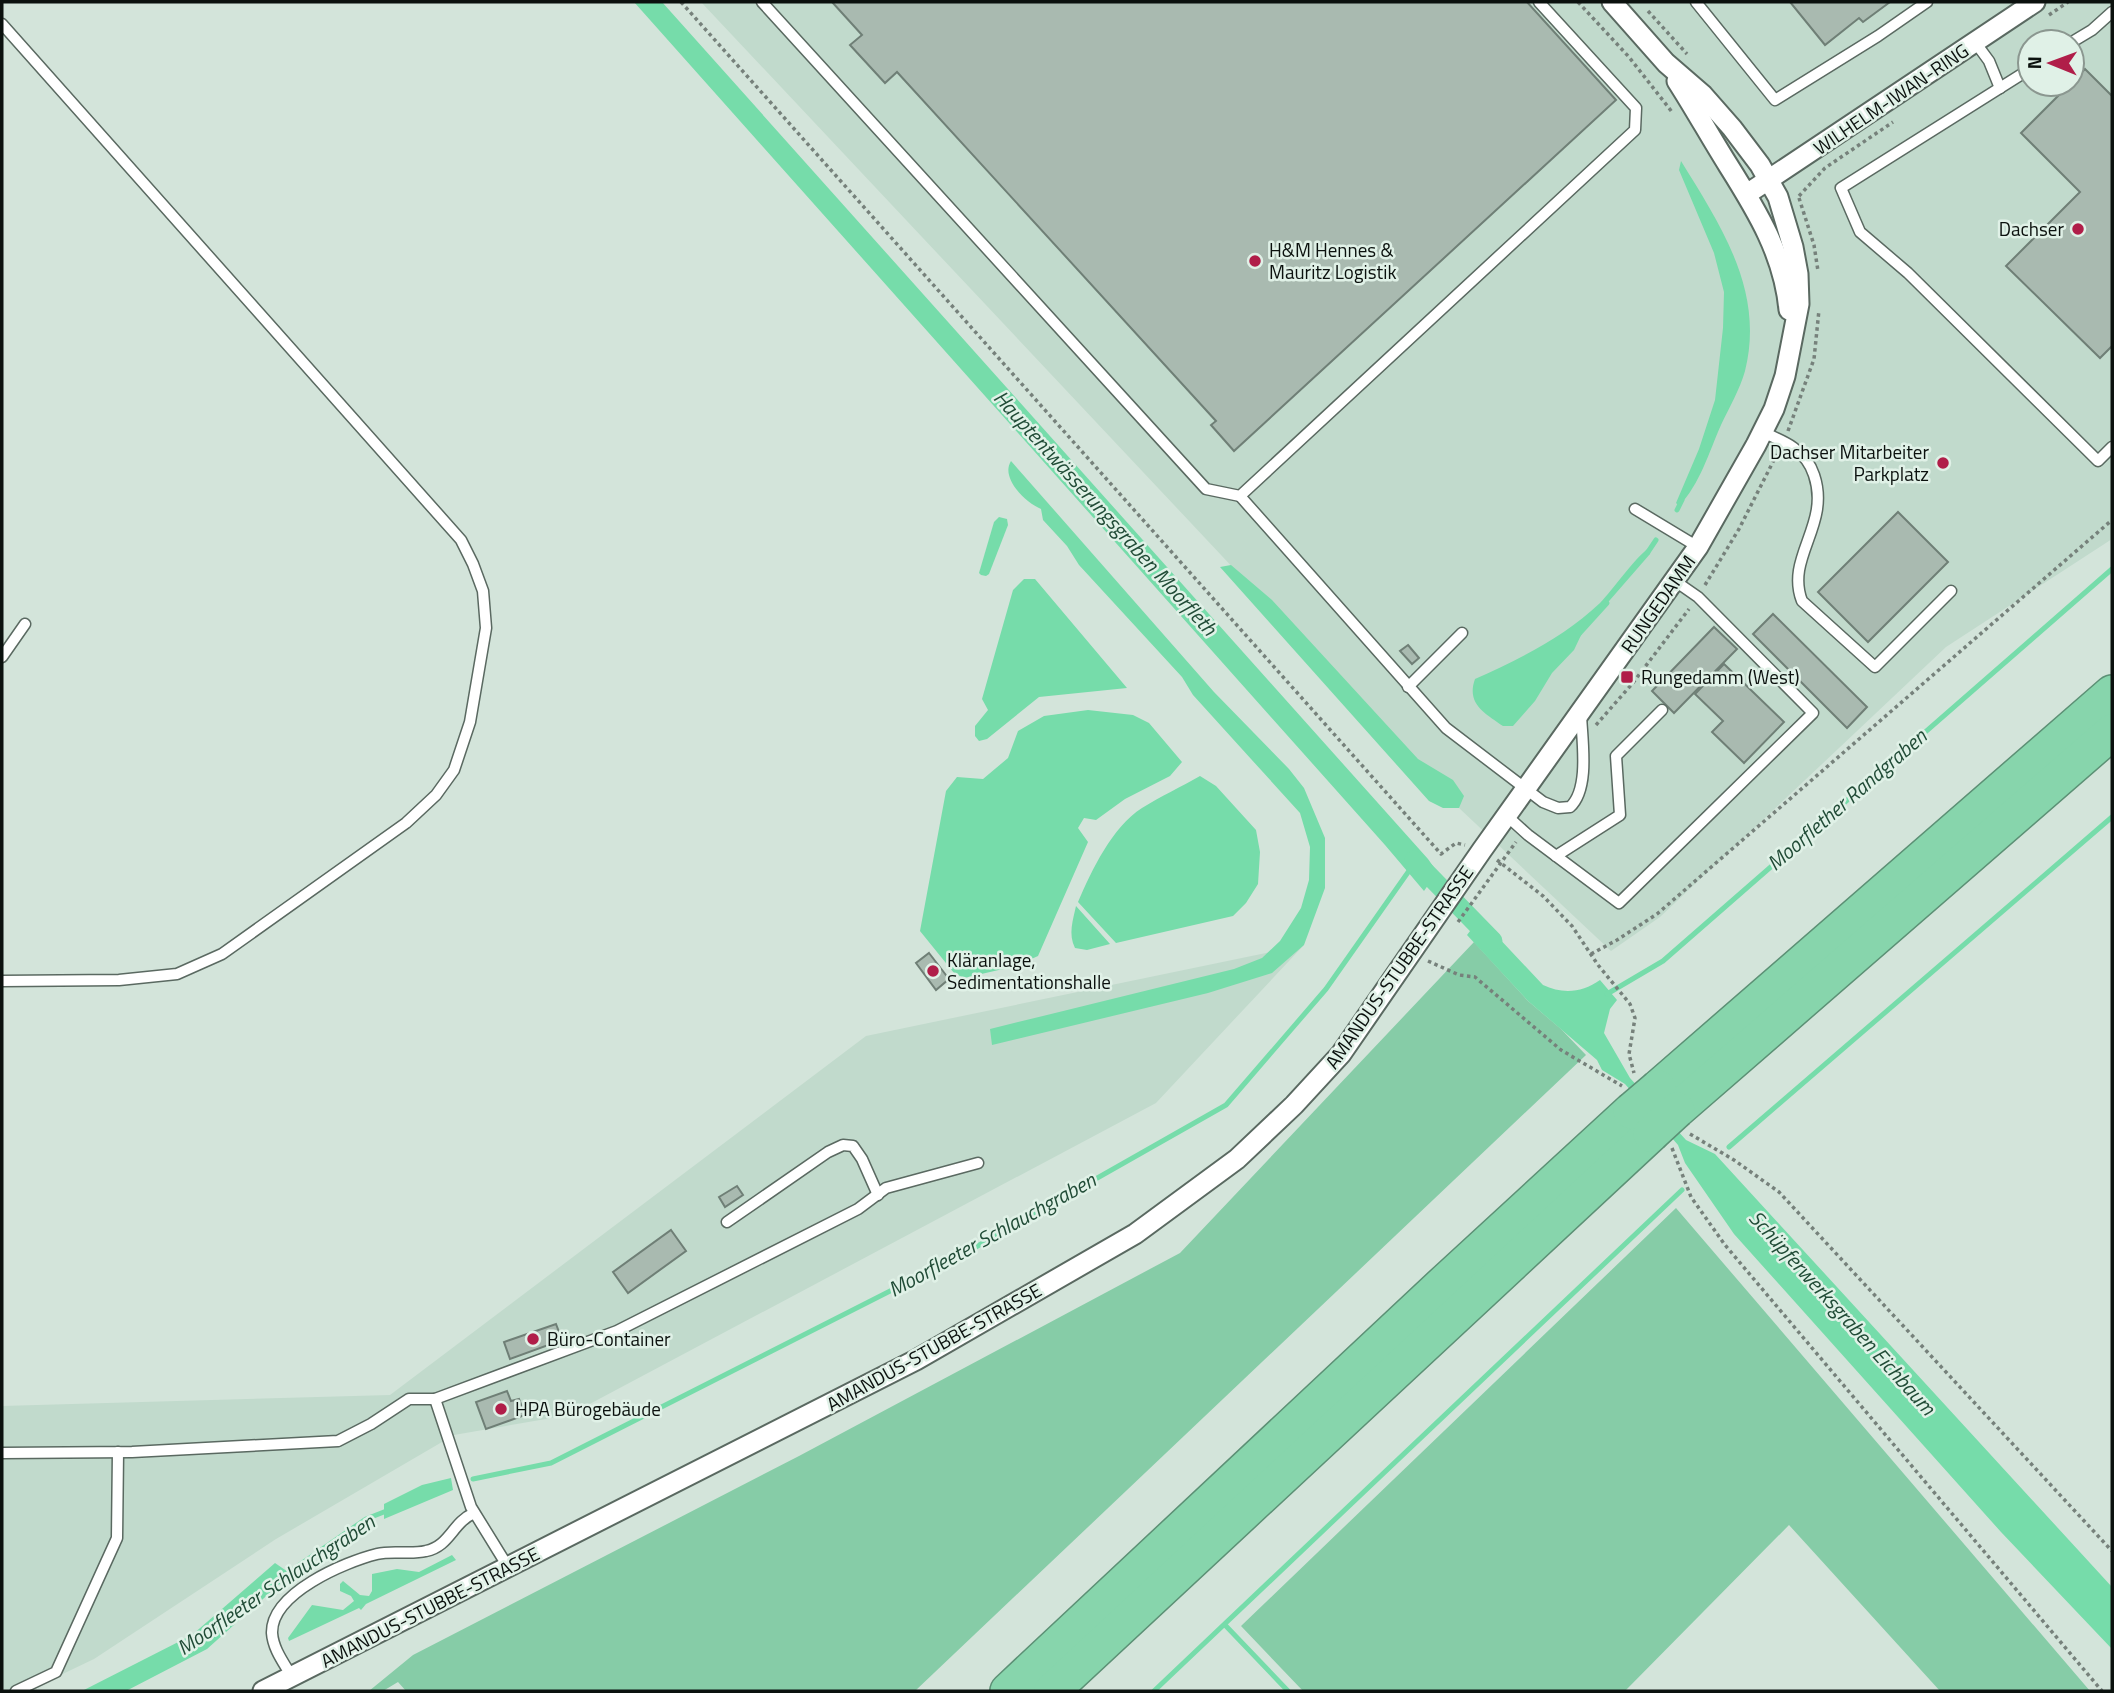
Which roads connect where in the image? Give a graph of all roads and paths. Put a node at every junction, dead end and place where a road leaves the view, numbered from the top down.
1 (681, 2) edge
2 (762, 2) edge
3 (1539, 2) edge
4 (1578, 2) edge
5 (1612, 2) edge
6 (1696, 2) edge
7 (1927, 2) edge
8 (2035, 2) edge
9 (1648, 11) dead end
10 (2112, 12) edge
11 (2, 24) edge
12 (2086, 34) edge
13 (1975, 42) junction
14 (1689, 56) dead end
15 (1666, 62) junction
16 (2016, 78) edge
17 (2000, 88) junction
18 (1679, 122) dead end
19 (1777, 175) junction
20 (1747, 194) junction
21 (1819, 281) dead end
22 (1819, 303) dead end
23 (1792, 337) junction
24 (1762, 432) junction
25 (1783, 441) junction
26 (2112, 447) edge
27 (1240, 496) junction
28 (1635, 509) dead end
29 (2112, 520) edge
30 (1698, 547) junction
31 (1675, 581) junction
32 (1951, 591) dead end
33 (1698, 597) junction
34 (25, 624) dead end
35 (1462, 633) dead end
36 (2, 657) edge
37 (1408, 687) junction
38 (2112, 693) edge
39 (1662, 710) dead end
40 (1581, 714) junction
41 (2112, 732) edge
42 (1582, 741) junction
43 (1527, 788) junction
44 (1507, 816) junction
45 (1524, 831) junction
46 (1482, 850) junction
47 (1556, 856) junction
48 (1501, 862) junction
49 (1458, 922) dead end
50 (1417, 945) junction
51 (1591, 954) junction
52 (2, 981) edge
53 (1664, 1101) junction
54 (1644, 1119) junction
55 (978, 1163) dead end
56 (878, 1195) junction
57 (727, 1222) dead end
58 (435, 1399) junction
59 (118, 1452) junction
60 (2, 1453) edge
61 (474, 1513) junction
62 (2112, 1551) edge
63 (508, 1567) junction
64 (292, 1677) junction
65 (16, 1691) edge
66 (265, 1691) edge
67 (1008, 1691) edge
68 (1052, 1691) edge
69 (2102, 1691) edge

1 - 46 path
2 - 27 lane
3 - 27 lane
4 - 18 path
5 - 15 street, RUNGEDAMM
6 - 7 lane
8 - 13 street, WILHELM-IWAN-RING
9 - 14 path
10 - 12 lane
11 - 52 lane
13 - 17 lane
13 - 19 street, WILHELM-IWAN-RING
15 - 19 street, RUNGEDAMM
15 - 20 street, RUNGEDAMM
16 - 17 lane
17 - 26 lane
19 - 20 street, WILHELM-IWAN-RING
19 - 21 path
19 - 23 street, RUNGEDAMM
20 - 23 street, RUNGEDAMM
22 - 25 path
23 - 24 street, RUNGEDAMM
24 - 25 lane
24 - 30 street, RUNGEDAMM
25 - 32 lane
25 - 33 path
27 - 37 lane
28 - 30 lane
29 - 51 path
30 - 31 street, RUNGEDAMM
31 - 33 lane
31 - 40 street, RUNGEDAMM
33 - 42 path
33 - 47 lane
34 - 36 lane
35 - 37 lane
37 - 43 lane
38 - 53 highway
39 - 47 lane
40 - 42 lane
40 - 43 street, RUNGEDAMM
41 - 53 highway
42 - 43 lane
43 - 44 street, RUNGEDAMM
44 - 45 lane
44 - 46 street, RUNGEDAMM
45 - 47 lane
45 - 48 path
46 - 48 path
46 - 50 street, AMANDUS-STUBBE-STRASSE
48 - 49 path
48 - 51 path
50 - 54 path
50 - 63 street, AMANDUS-STUBBE-STRASSE
51 - 53 path
53 - 54 highway, bridge
53 - 62 path
54 - 67 highway
54 - 68 highway
54 - 69 path
55 - 56 lane
56 - 57 lane
56 - 58 lane
58 - 59 lane
58 - 61 lane
59 - 60 lane
59 - 65 lane
61 - 63 lane
61 - 64 lane
63 - 64 street, AMANDUS-STUBBE-STRASSE
64 - 66 street, AMANDUS-STUBBE-STRASSE

